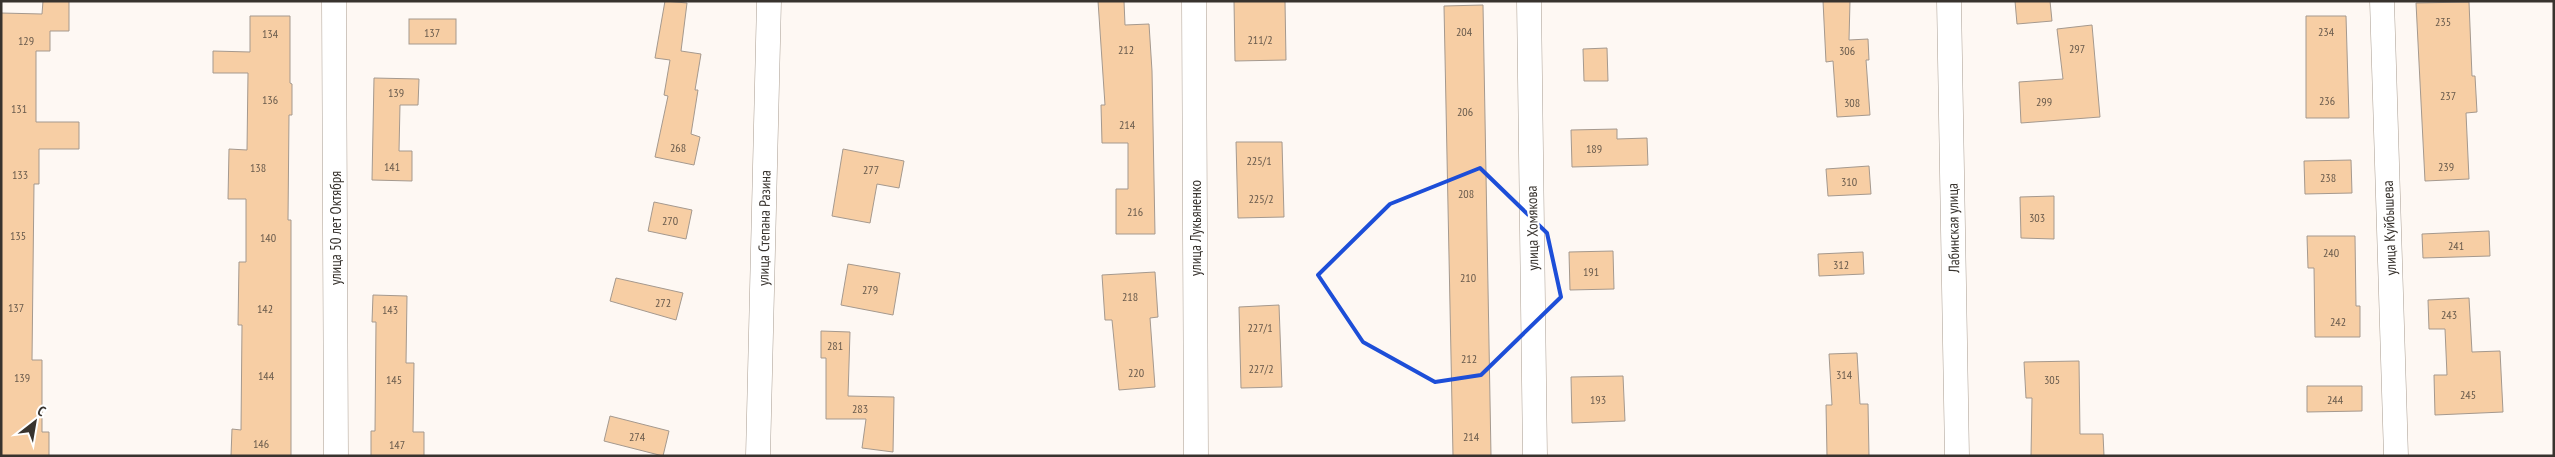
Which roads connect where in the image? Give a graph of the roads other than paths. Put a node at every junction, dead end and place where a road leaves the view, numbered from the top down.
1 (334, 1) edge
2 (769, 1) edge
3 (1194, 1) edge
4 (1529, 1) edge
5 (1949, 1) edge
6 (2382, 1) edge
7 (336, 456) edge
8 (758, 456) edge
9 (1196, 456) edge
10 (1535, 456) edge
11 (1957, 456) edge
12 (2396, 456) edge

1 - 7 street, улица 50 лет Октября
2 - 8 street, улица Степана Разина
3 - 9 street, улица Лукьяненко
4 - 10 street, улица Хомякова
5 - 11 street, Лабинская улица
6 - 12 street, улица Куйбышева

